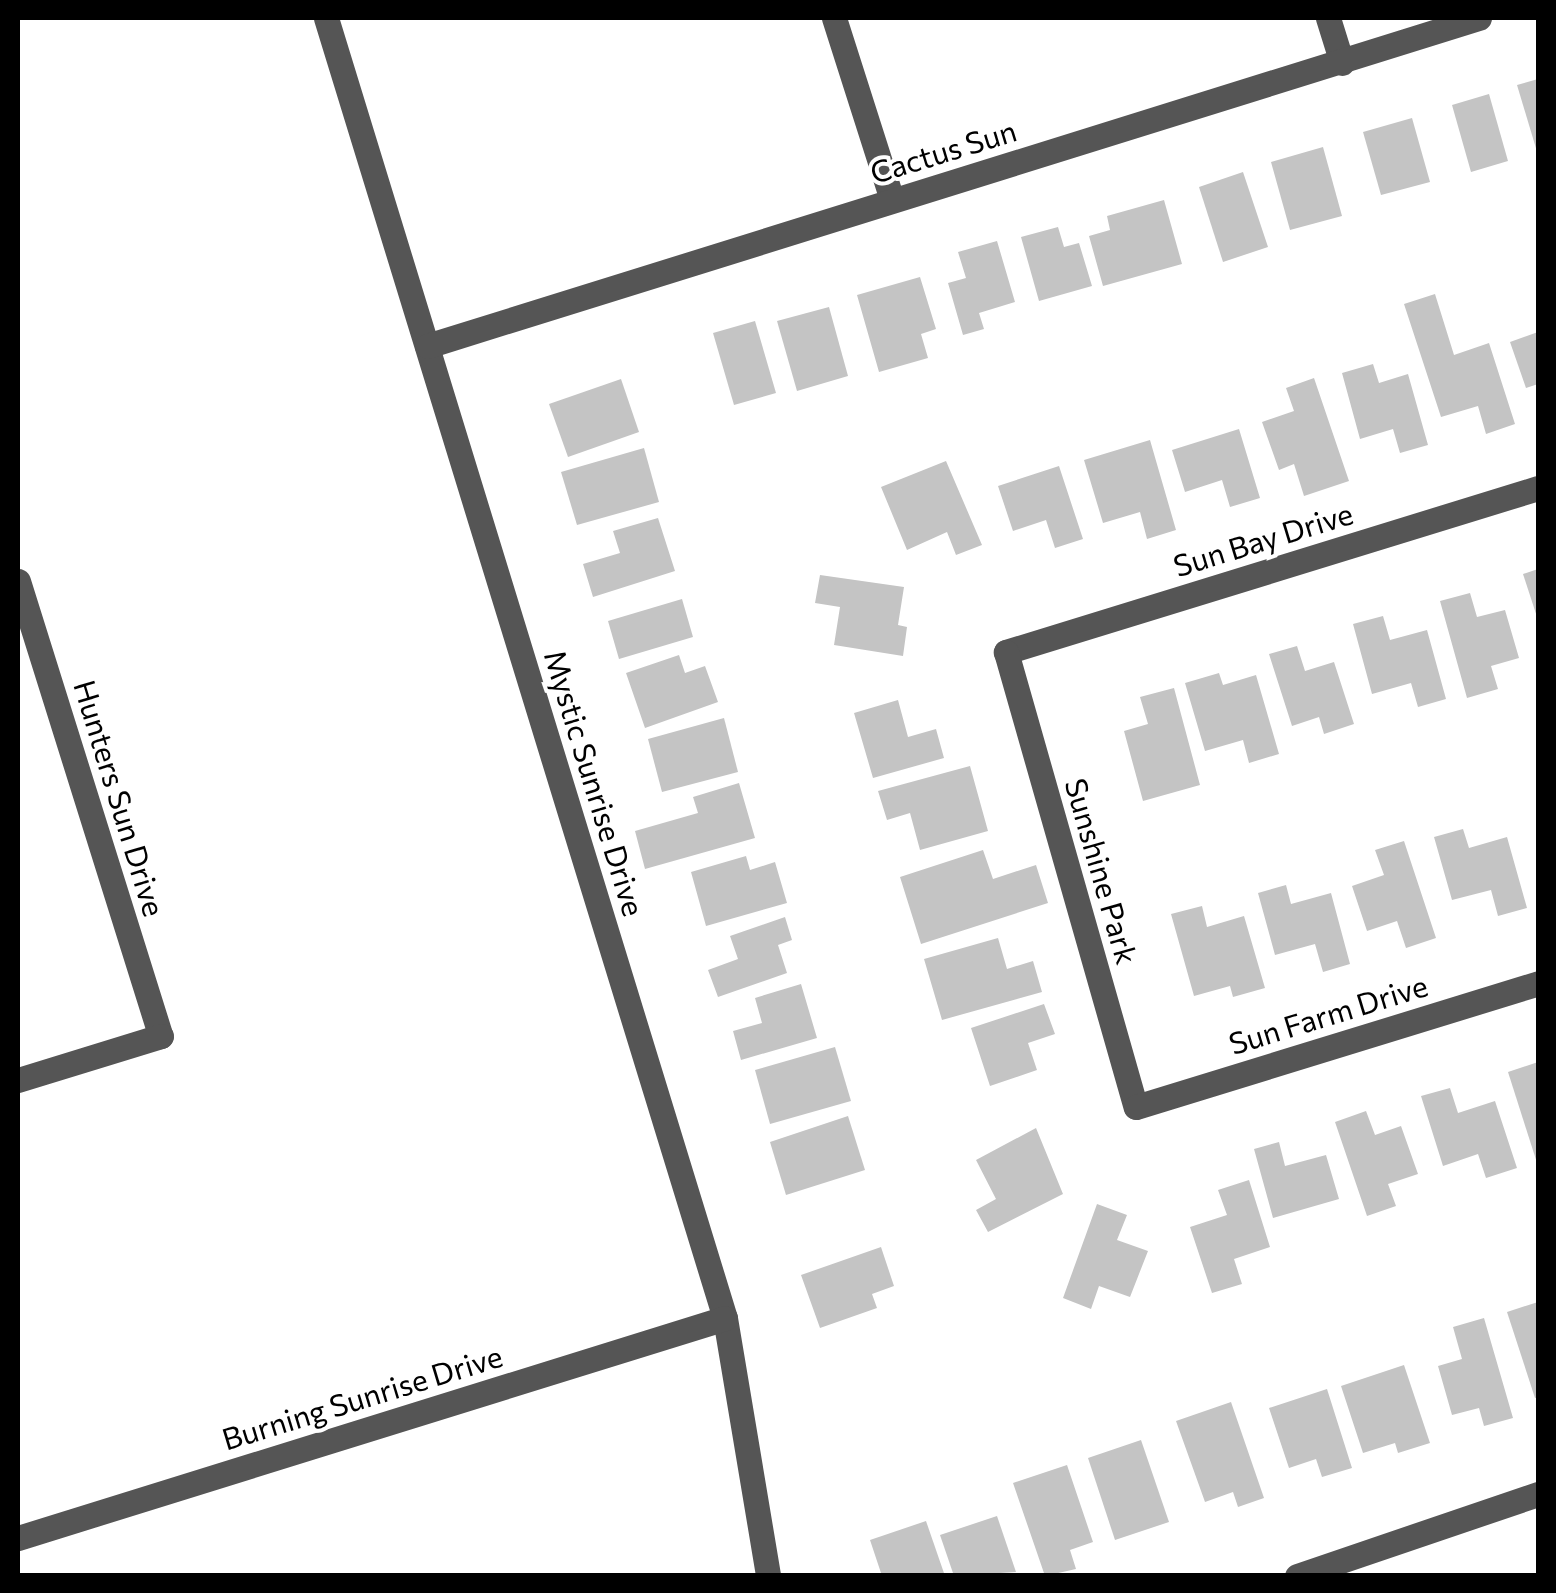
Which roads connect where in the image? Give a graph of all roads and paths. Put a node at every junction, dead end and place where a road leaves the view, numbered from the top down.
1 (326, 18) edge
2 (834, 18) edge
3 (1328, 18) edge
4 (1478, 18) edge
5 (1342, 63) junction
6 (892, 200) junction
7 (427, 346) junction
8 (1538, 488) edge
9 (18, 580) edge
10 (1006, 652) joint
11 (1538, 983) edge
12 (18, 1080) edge
13 (1136, 1108) joint
14 (726, 1318) junction
15 (1538, 1494) edge
16 (18, 1538) edge
17 (768, 1576) edge
18 (1297, 1576) edge

1 - 7 street, Mystic Sunrise Drive
2 - 6 street
3 - 5 street
4 - 5 street, Cactus Sun
5 - 6 street, Cactus Sun
6 - 7 street, Cactus Sun
7 - 14 street, Mystic Sunrise Drive
8 - 10 street, Sun Bay Drive
9 - 12 street, Hunters Sun Drive
10 - 13 street, Sunshine Park
11 - 13 street, Sun Farm Drive
14 - 16 street, Burning Sunrise Drive
14 - 17 street, Mystic Sunrise Drive
15 - 18 street

